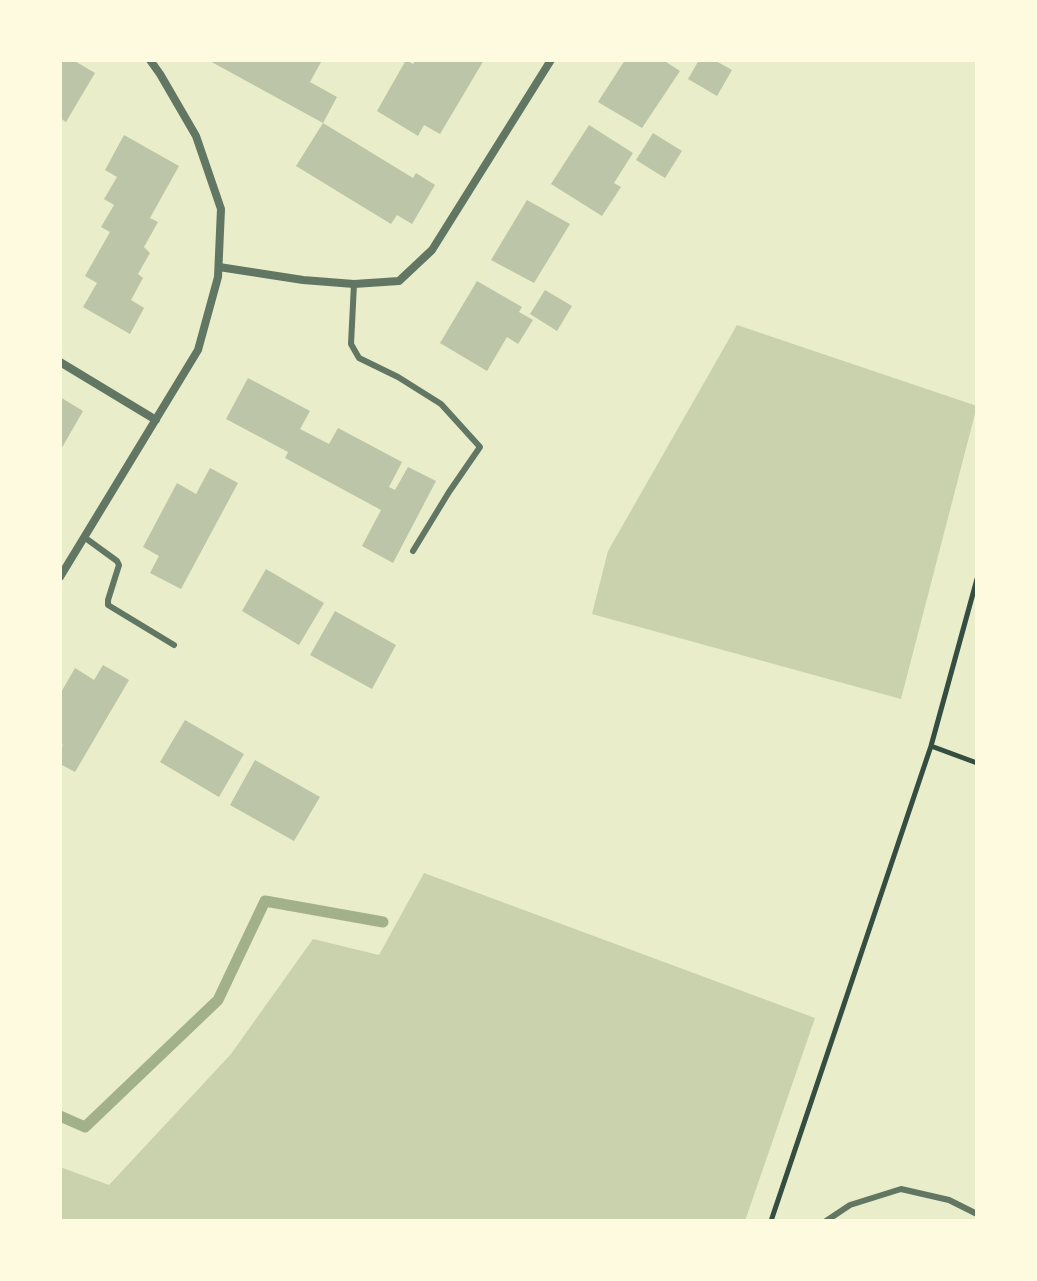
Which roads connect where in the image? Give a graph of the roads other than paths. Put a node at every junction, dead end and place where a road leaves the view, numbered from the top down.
1 (150, 60) edge
2 (551, 60) edge
3 (219, 267) junction
4 (354, 284) junction
5 (60, 362) edge
6 (156, 420) junction
7 (84, 537) junction
8 (413, 551) dead end
9 (60, 577) edge
10 (174, 645) dead end
11 (977, 1214) edge
12 (826, 1221) edge

1 - 3 street
2 - 4 street
3 - 4 street
3 - 6 street
4 - 8 lane
5 - 6 street
6 - 7 street
7 - 9 street
7 - 10 lane
11 - 12 lane

